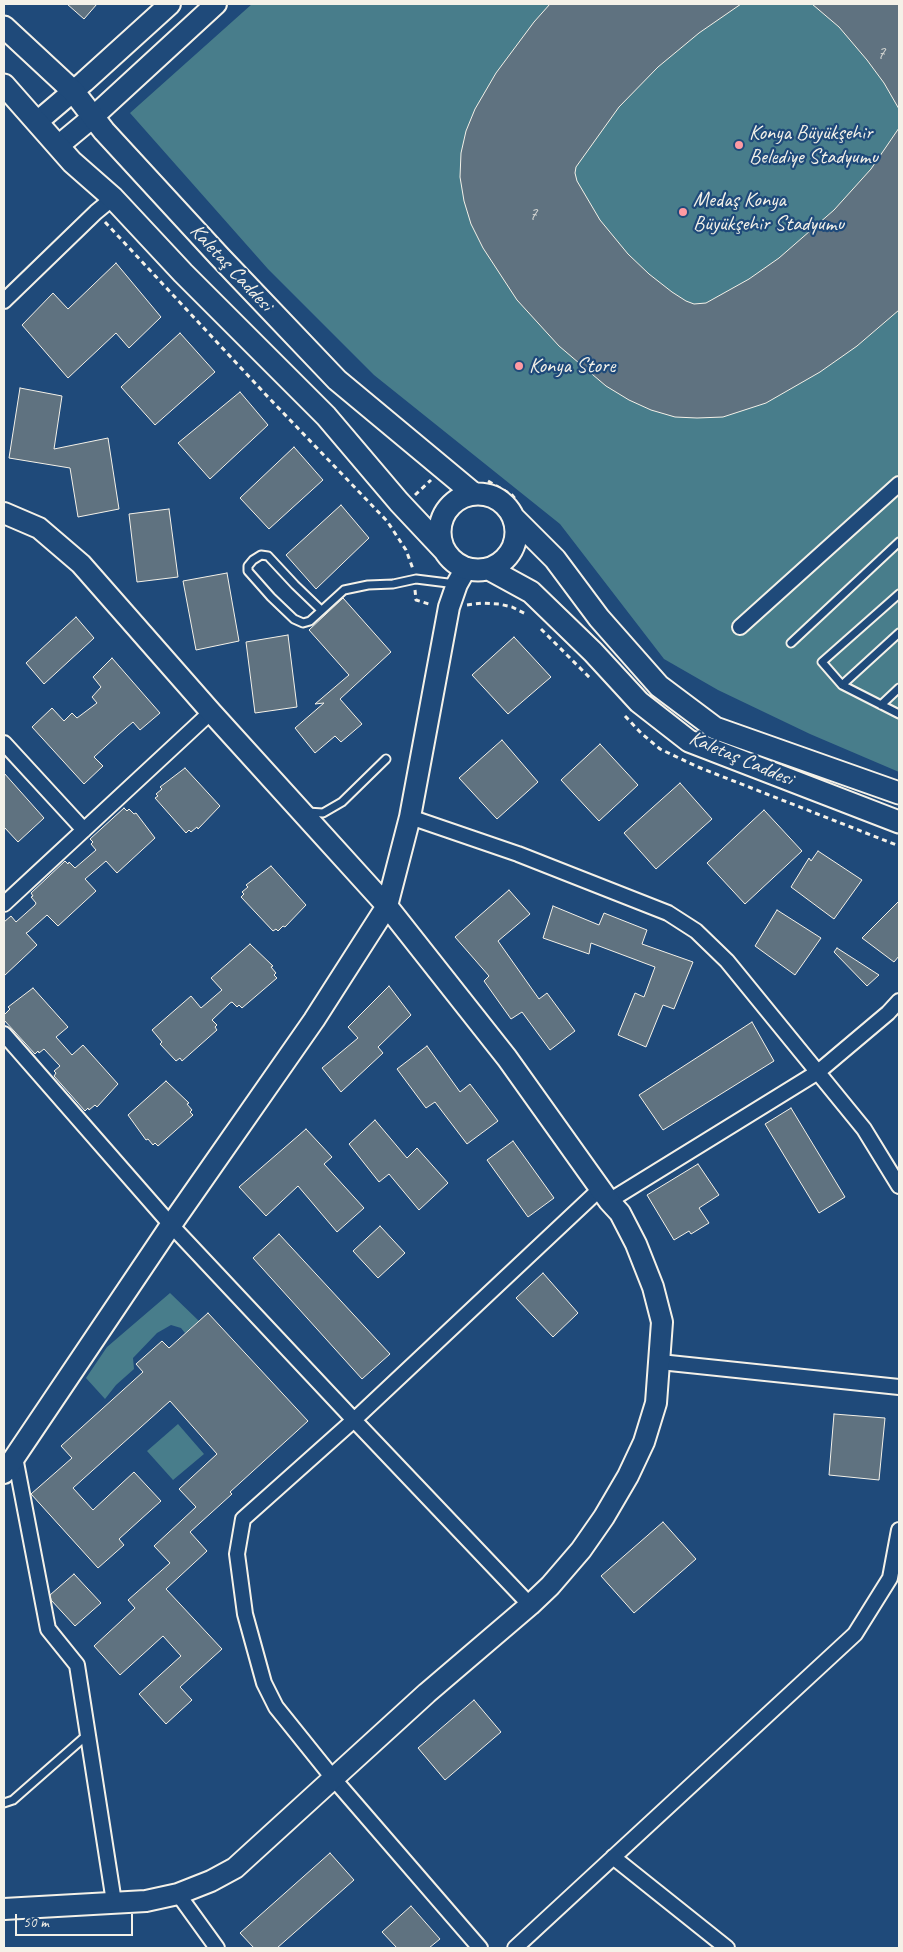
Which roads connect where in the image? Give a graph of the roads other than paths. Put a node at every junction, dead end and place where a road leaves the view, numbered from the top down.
1 (170, 4) edge
2 (216, 4) edge
3 (4, 27) edge
4 (73, 92) junction
5 (7, 94) edge
6 (93, 117) junction
7 (37, 122) junction
8 (58, 146) junction
9 (113, 198) junction
10 (4, 301) edge
11 (899, 484) edge
12 (474, 494) junction
13 (4, 513) edge
14 (514, 518) junction
15 (899, 542) edge
16 (445, 551) junction
17 (489, 569) junction
18 (461, 576) junction
19 (899, 594) edge
20 (320, 610) junction
21 (740, 626) dead end
22 (899, 634) edge
23 (791, 643) dead end
24 (842, 685) junction
25 (899, 688) edge
26 (881, 705) junction
27 (212, 712) junction
28 (899, 714) edge
29 (4, 743) edge
30 (386, 760) dead end
31 (899, 793) edge
32 (301, 811) junction
33 (410, 817) junction
34 (899, 822) edge
35 (84, 830) junction
36 (4, 904) edge
37 (387, 906) junction
38 (899, 1000) edge
39 (4, 1034) edge
40 (818, 1072) junction
41 (899, 1186) edge
42 (604, 1195) junction
43 (171, 1225) junction
44 (660, 1362) junction
45 (899, 1388) edge
46 (354, 1420) junction
47 (9, 1465) edge
48 (899, 1530) edge
49 (530, 1605) junction
50 (88, 1735) junction
51 (333, 1778) junction
52 (4, 1802) edge
53 (613, 1857) junction
54 (178, 1894) junction
55 (114, 1902) junction
56 (4, 1909) edge
57 (217, 1948) edge
58 (480, 1948) edge
59 (515, 1948) edge
60 (727, 1948) edge

1 - 4 street
2 - 6 street
3 - 4 main road, Kaletaş Caddesi
4 - 6 main road, Kaletaş Caddesi
4 - 7 street
5 - 7 main road, Kaletaş Caddesi
6 - 8 street
6 - 12 main road, Kaletaş Caddesi
7 - 8 main road, Kaletaş Caddesi
8 - 9 main road, Kaletaş Caddesi
9 - 10 street
9 - 16 main road, Kaletaş Caddesi
11 - 21 street
12 - 14 main road
12 - 16 main road
13 - 27 street
14 - 17 main road
14 - 31 main road, Kaletaş Caddesi
15 - 23 lane
16 - 18 main road
17 - 18 main road
17 - 34 main road, Kaletaş Caddesi
18 - 20 lane
18 - 33 street
19 - 24 lane
20 - 20 lane
22 - 24 lane
24 - 26 lane
25 - 26 lane
26 - 28 lane
27 - 32 street
27 - 35 street
29 - 35 street
30 - 32 lane
32 - 37 street
33 - 37 street
33 - 40 street
35 - 36 street
37 - 42 street
37 - 43 street
38 - 40 street
39 - 43 street
40 - 41 street
40 - 42 street
42 - 44 street
42 - 46 street
43 - 46 street
43 - 47 street
44 - 45 street
44 - 49 street
46 - 49 street
46 - 51 street
47 - 50 street
48 - 53 street
49 - 51 street
50 - 52 lane
50 - 55 street
51 - 54 street
51 - 58 street
53 - 59 street
53 - 60 street
54 - 55 street
54 - 57 street
55 - 56 street

